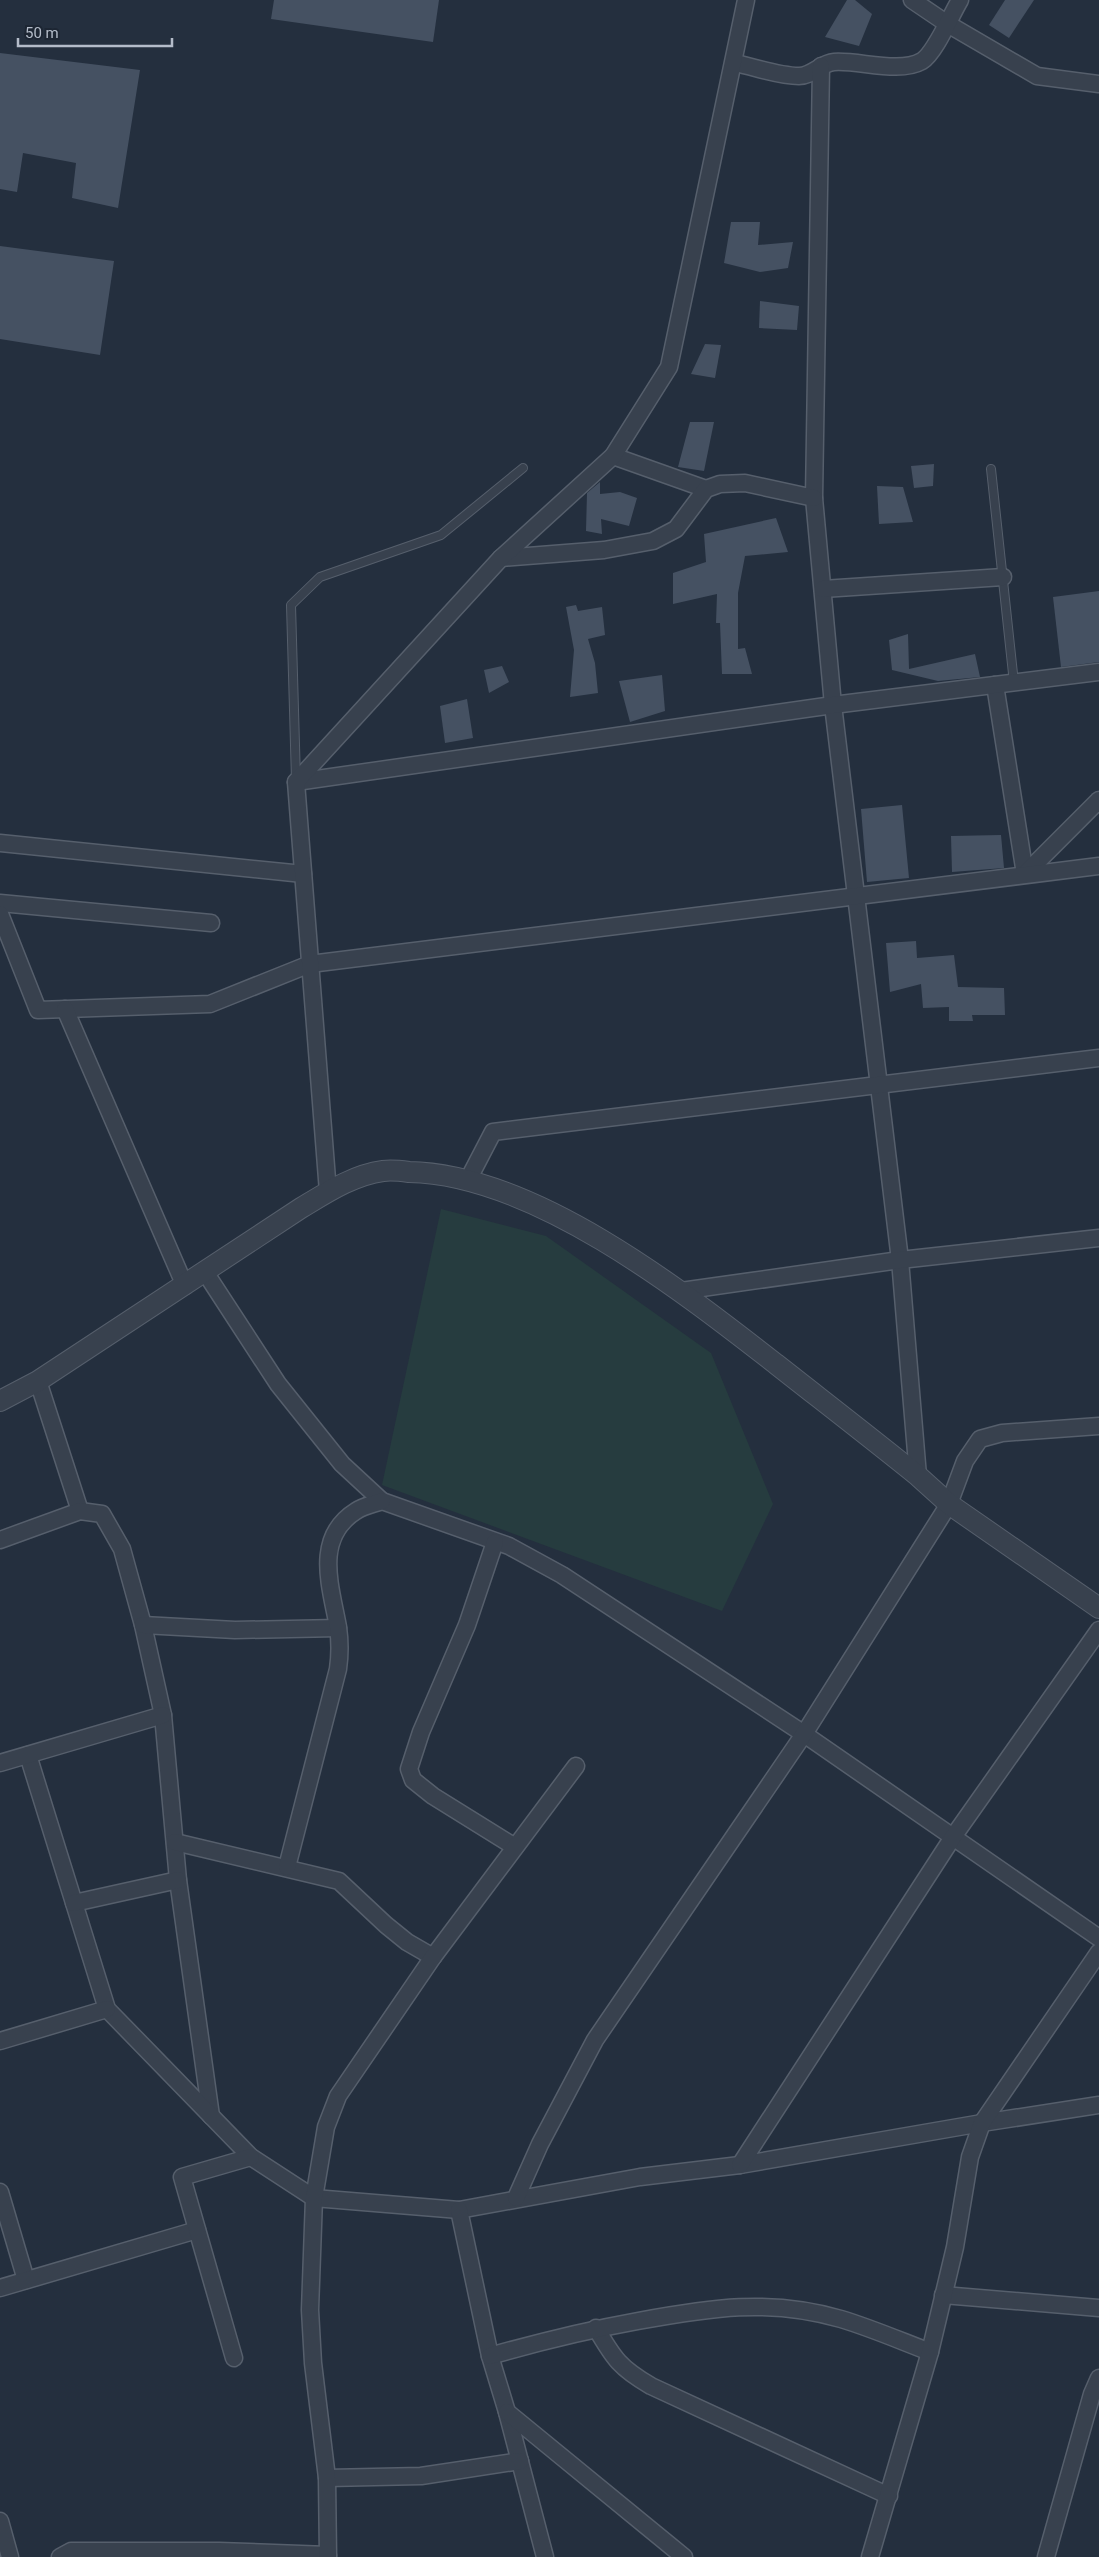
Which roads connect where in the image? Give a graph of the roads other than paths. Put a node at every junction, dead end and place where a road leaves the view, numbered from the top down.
1 (746, 0) edge
2 (912, 0) edge
3 (960, 0) edge
4 (946, 23) junction
5 (734, 63) junction
6 (821, 66) junction
7 (1099, 84) edge
8 (613, 456) junction
9 (523, 468) dead end
10 (991, 469) dead end
11 (706, 489) junction
12 (814, 498) junction
13 (501, 558) junction
14 (1003, 576) junction
15 (822, 589) junction
16 (1099, 672) edge
17 (1014, 683) junction
18 (995, 685) junction
19 (833, 706) junction
20 (296, 782) junction
21 (1099, 800) edge
22 (0, 843) edge
23 (1099, 866) edge
24 (303, 874) junction
25 (1024, 874) junction
26 (855, 894) junction
27 (0, 903) edge
28 (0, 914) edge
29 (211, 923) dead end
30 (310, 964) junction
31 (66, 1009) junction
32 (1099, 1058) edge
33 (878, 1085) junction
34 (468, 1180) junction
35 (328, 1192) junction
36 (1099, 1238) edge
37 (900, 1260) junction
38 (206, 1272) junction
39 (185, 1286) junction
40 (681, 1291) junction
41 (38, 1381) junction
42 (0, 1401) edge
43 (1099, 1426) edge
44 (918, 1476) junction
45 (382, 1501) junction
46 (949, 1504) junction
47 (80, 1511) junction
48 (0, 1540) edge
49 (495, 1542) junction
50 (1099, 1608) edge
51 (143, 1625) junction
52 (338, 1628) junction
53 (1099, 1630) edge
54 (163, 1715) junction
55 (804, 1734) junction
56 (28, 1755) junction
57 (0, 1764) edge
58 (576, 1766) dead end
59 (953, 1838) junction
60 (175, 1842) junction
61 (515, 1847) junction
62 (287, 1867) junction
63 (178, 1880) junction
64 (74, 1903) junction
65 (1099, 1938) edge
66 (1099, 1952) edge
67 (433, 1957) junction
68 (107, 2008) junction
69 (0, 2041) edge
70 (1099, 2105) edge
71 (211, 2116) junction
72 (982, 2123) junction
73 (251, 2157) junction
74 (740, 2165) junction
75 (0, 2192) edge
76 (314, 2198) junction
77 (516, 2198) junction
78 (460, 2210) junction
79 (197, 2230) junction
80 (26, 2280) junction
81 (0, 2288) edge
82 (943, 2295) junction
83 (1099, 2308) edge
84 (596, 2328) junction
85 (930, 2352) junction
86 (490, 2356) junction
87 (234, 2358) dead end
88 (1099, 2378) edge
89 (507, 2412) junction
90 (520, 2461) junction
91 (327, 2478) junction
92 (889, 2496) junction
93 (0, 2522) edge
94 (328, 2556) edge
95 (10, 2557) edge
96 (60, 2557) edge
97 (545, 2557) edge
98 (684, 2557) edge
99 (870, 2557) edge
100 (1046, 2557) edge

1 - 5 street
2 - 4 street
3 - 4 street
4 - 6 street
4 - 7 street
5 - 6 street
5 - 8 street
6 - 12 street
8 - 11 street
8 - 13 street
9 - 20 lane
10 - 14 lane
11 - 12 street
11 - 13 street
12 - 15 street
13 - 20 street
14 - 15 street
14 - 17 lane
15 - 19 street
16 - 17 street
17 - 18 street
18 - 19 street
18 - 25 street
19 - 20 street
19 - 26 street
20 - 24 street
21 - 25 street
22 - 24 street
23 - 25 street
24 - 30 street
25 - 26 street
26 - 30 street
26 - 33 street
27 - 29 street
28 - 31 street
30 - 31 street
30 - 35 street
31 - 39 street
32 - 33 street
33 - 34 street
33 - 37 street
34 - 35 street
34 - 40 street
35 - 38 street
36 - 37 street
37 - 40 street
37 - 44 street
38 - 39 street
38 - 45 street
39 - 41 street
40 - 44 street
41 - 42 street
41 - 47 street
43 - 46 street
44 - 46 street
45 - 49 street
45 - 52 street
46 - 50 street
46 - 55 street
47 - 48 street
47 - 51 street
49 - 55 street
49 - 61 street
51 - 52 street
51 - 54 street
52 - 62 street
53 - 59 street
54 - 56 street
54 - 60 street
55 - 59 street
55 - 77 street
56 - 57 street
56 - 64 street
58 - 61 street
59 - 65 street
59 - 74 street
60 - 62 street
60 - 63 street
61 - 67 street
62 - 67 street
63 - 64 street
63 - 71 street
64 - 68 street
66 - 72 street
67 - 76 street
68 - 69 street
68 - 71 street
70 - 72 street
71 - 73 street
72 - 74 street
72 - 82 street
73 - 76 street
73 - 79 street
74 - 77 street
75 - 80 street
76 - 78 street
76 - 91 street
77 - 78 street
78 - 86 street
79 - 80 street
79 - 87 street
80 - 81 street
82 - 83 street
82 - 85 street
84 - 85 street
84 - 86 street
84 - 92 street
85 - 92 street
86 - 89 street
88 - 100 street
89 - 90 street
89 - 98 street
90 - 91 street
90 - 97 street
91 - 94 street
92 - 99 street
93 - 95 street
94 - 96 street

